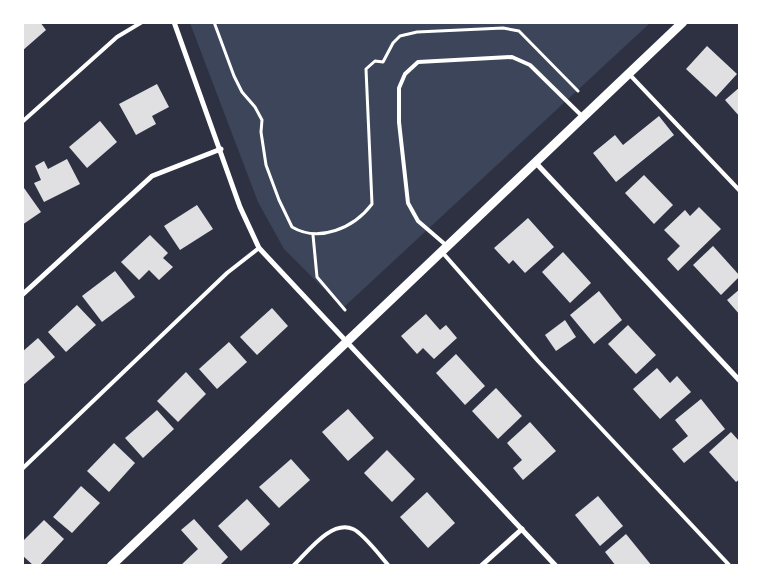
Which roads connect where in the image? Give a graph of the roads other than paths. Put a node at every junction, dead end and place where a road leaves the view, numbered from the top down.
1 (142, 22) edge
2 (174, 22) edge
3 (683, 22) edge
4 (628, 73) junction
5 (583, 117) junction
6 (22, 122) edge
7 (221, 149) junction
8 (536, 163) junction
9 (740, 191) edge
10 (259, 248) junction
11 (445, 250) junction
12 (22, 295) edge
13 (346, 343) junction
14 (740, 381) edge
15 (22, 469) edge
16 (522, 529) junction
17 (111, 566) edge
18 (293, 566) edge
19 (389, 566) edge
20 (481, 566) edge
21 (556, 566) edge
22 (730, 566) edge

1 - 6 lane
2 - 7 street
3 - 4 street
4 - 5 street
4 - 9 lane
5 - 8 street
5 - 11 lane
7 - 10 street
7 - 12 street
8 - 11 street
8 - 14 street
10 - 13 street
10 - 15 lane
11 - 13 street
11 - 22 lane
13 - 16 street
13 - 17 street
16 - 20 street
16 - 21 street
18 - 19 lane

